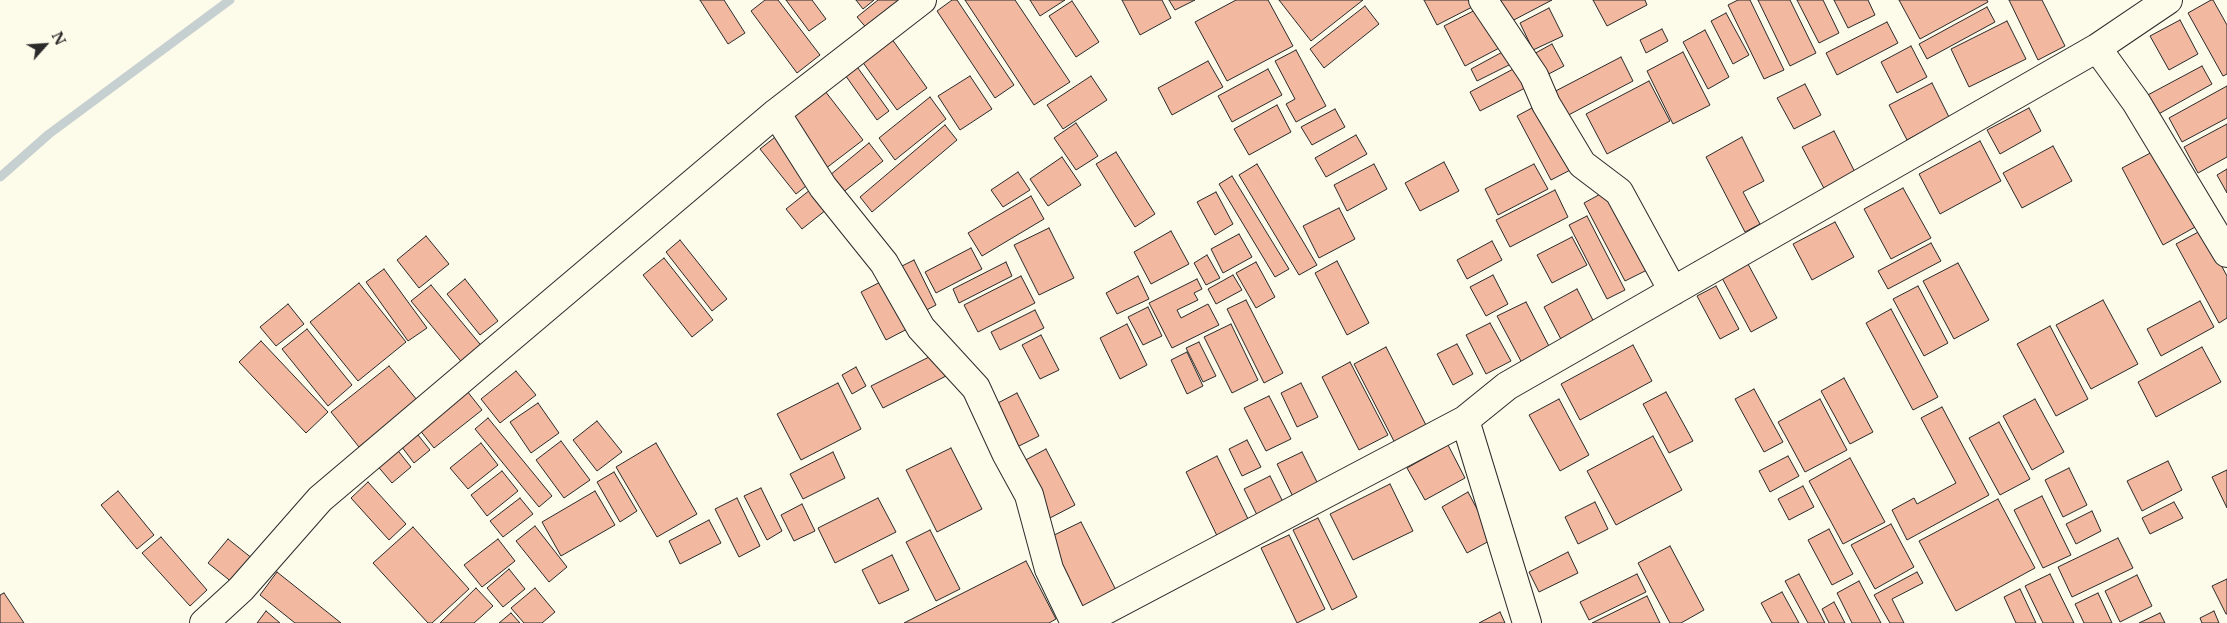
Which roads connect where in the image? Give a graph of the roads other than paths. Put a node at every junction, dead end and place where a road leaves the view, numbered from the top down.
1 (922, 0) edge
2 (1483, 0) edge
3 (2168, 0) edge
4 (2097, 48) junction
5 (776, 113) junction
6 (2227, 253) edge
7 (1673, 291) junction
8 (1465, 420) junction
9 (204, 623) edge
10 (1075, 623) edge
11 (1081, 623) edge
12 (1527, 623) edge

1 - 5 street
2 - 7 street
3 - 4 street
4 - 6 street
4 - 7 street
5 - 9 street
5 - 10 street
7 - 8 street
8 - 11 street
8 - 12 street

